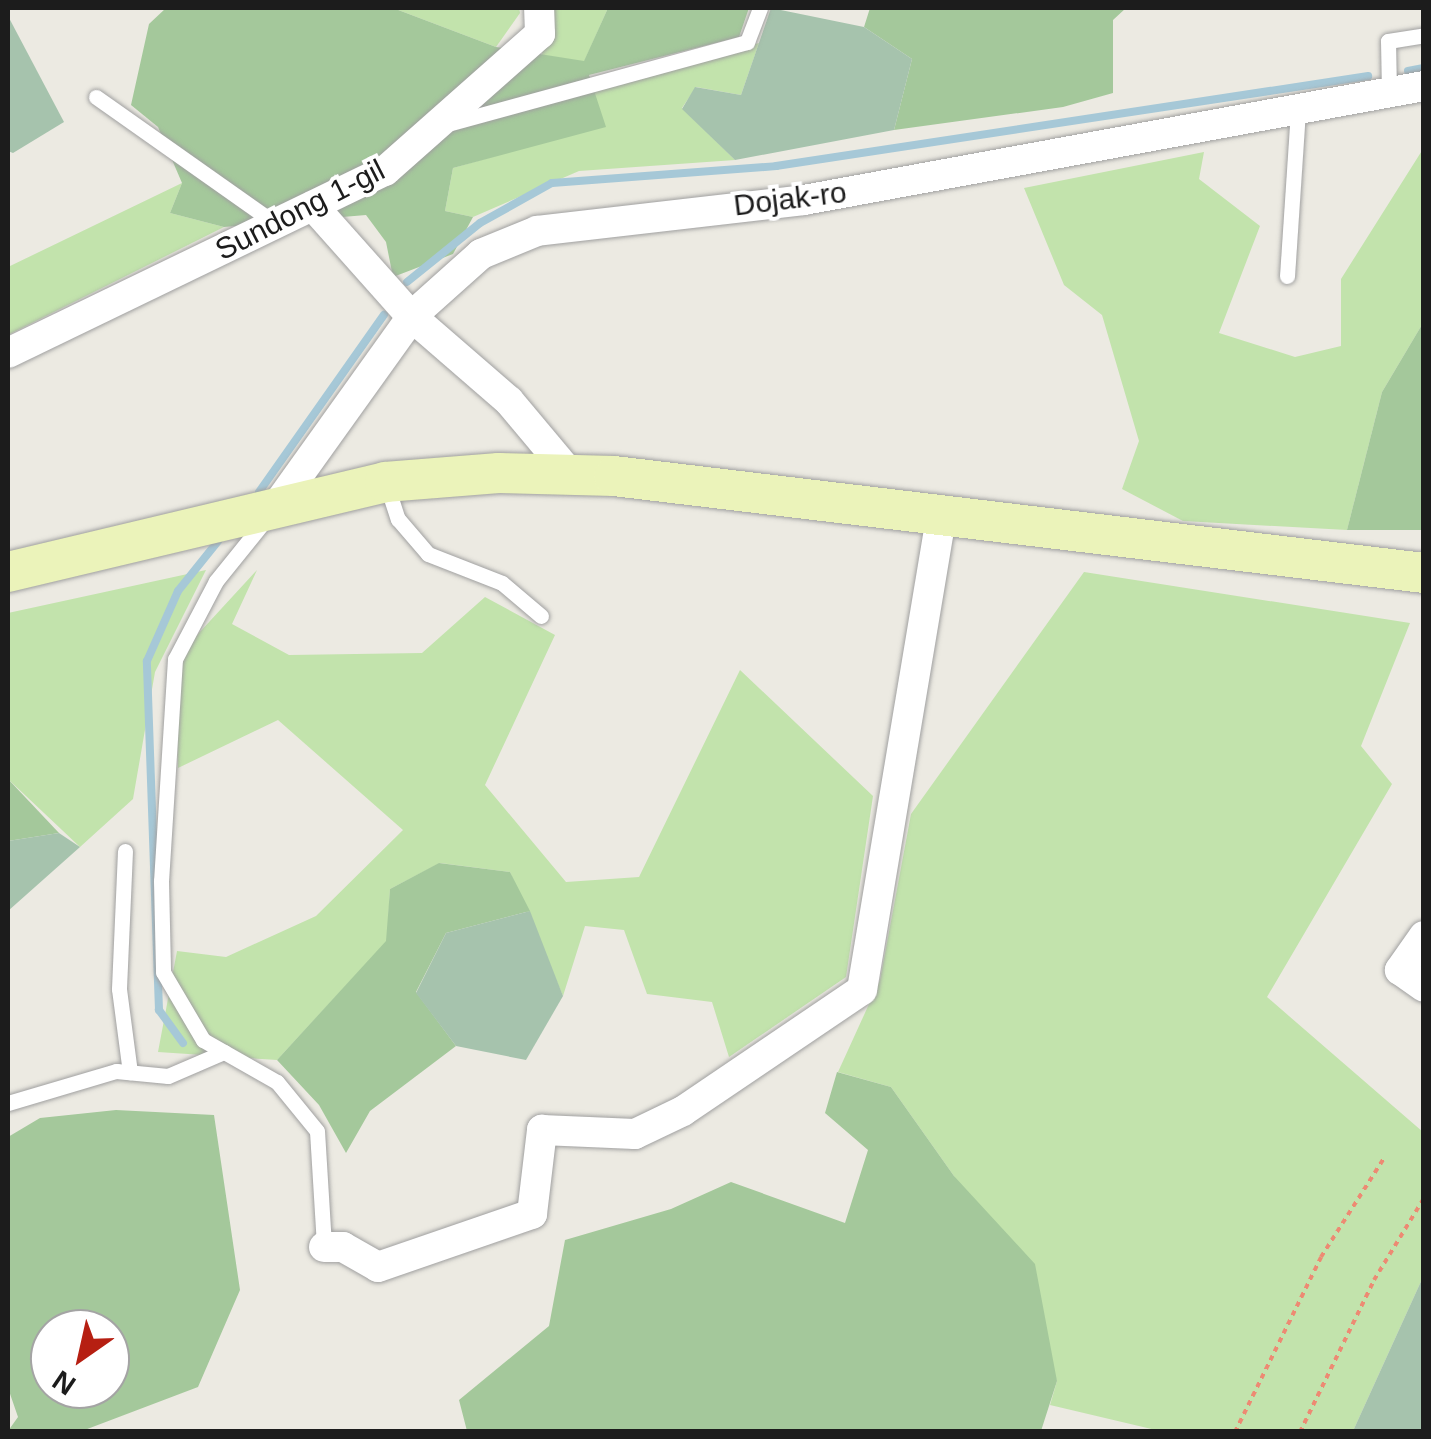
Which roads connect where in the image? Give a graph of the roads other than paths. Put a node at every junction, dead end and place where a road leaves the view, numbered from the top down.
1 (540, 8) edge
2 (760, 8) edge
3 (1424, 35) edge
4 (1424, 86) edge
5 (1389, 92) junction
6 (96, 97) dead end
7 (1298, 109) junction
8 (433, 128) junction
9 (314, 206) junction
10 (276, 224) junction
11 (1286, 276) dead end
12 (412, 317) junction
13 (8, 354) edge
14 (571, 475) junction
15 (386, 482) junction
16 (275, 508) junction
17 (941, 517) junction
18 (8, 572) edge
19 (1424, 574) edge
20 (541, 616) dead end
21 (125, 851) dead end
22 (1424, 936) edge
23 (1424, 987) edge
24 (224, 1052) junction
25 (130, 1072) junction
26 (8, 1102) edge
27 (324, 1247) joint

1 - 8 street, Sundong 1-gil
2 - 8 lane
3 - 5 lane
4 - 5 street, Dojak-ro
5 - 7 street, Dojak-ro
6 - 10 lane
7 - 11 lane
7 - 12 street, Dojak-ro
8 - 9 street, Sundong 1-gil
9 - 10 street, Sundong 1-gil
9 - 12 street
10 - 13 street, Sundong 1-gil
12 - 14 street
12 - 16 street, Dojak-ro
14 - 15 street
14 - 17 street
15 - 16 street
15 - 20 lane
16 - 18 street
16 - 24 lane
17 - 19 street
17 - 27 street
21 - 25 lane
22 - 23 street
24 - 25 lane
24 - 27 lane
25 - 26 lane

